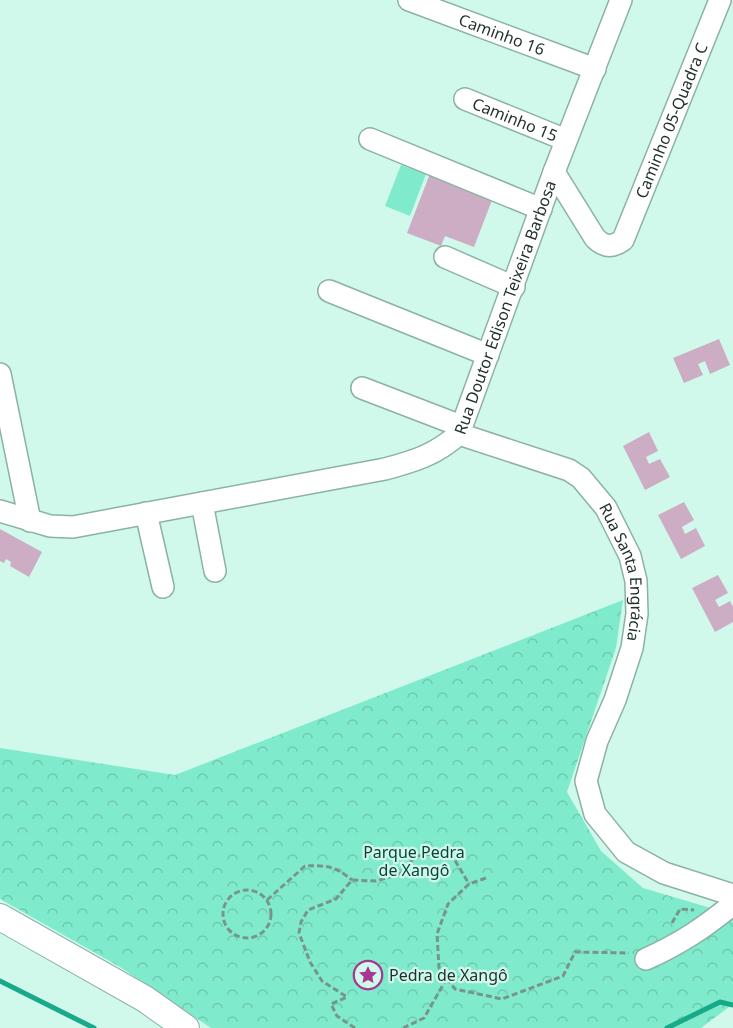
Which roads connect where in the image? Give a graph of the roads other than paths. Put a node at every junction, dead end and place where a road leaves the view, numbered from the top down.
1 (410, 0) edge
2 (621, 0) edge
3 (720, 0) edge
4 (596, 69) junction
5 (465, 99) dead end
6 (370, 139) dead end
7 (567, 140) junction
8 (554, 172) junction
9 (541, 209) junction
10 (445, 257) dead end
11 (514, 287) junction
12 (329, 291) dead end
13 (488, 355) junction
14 (0, 374) edge
15 (362, 388) dead end
16 (460, 430) junction
17 (202, 503) junction
18 (0, 511) edge
19 (146, 513) junction
20 (30, 521) junction
21 (214, 571) dead end
22 (163, 587) dead end
23 (733, 895) edge
24 (733, 904) edge
25 (0, 918) edge
26 (639, 956) road end
27 (186, 1028) edge

1 - 4 street, Caminho 16
2 - 4 street, Rua Doutor Edison Teixeira Barbosa
3 - 8 street, Caminho 05-Quadra C
4 - 7 street, Rua Doutor Edison Teixeira Barbosa
5 - 7 street, Caminho 15
6 - 9 street
7 - 8 street, Rua Doutor Edison Teixeira Barbosa
8 - 9 street, Rua Doutor Edison Teixeira Barbosa
9 - 11 street, Rua Doutor Edison Teixeira Barbosa
10 - 11 street
11 - 13 street, Rua Doutor Edison Teixeira Barbosa
12 - 13 street
13 - 16 street, Rua Doutor Edison Teixeira Barbosa
14 - 20 street
15 - 16 street, Rua Santa Engrácia
16 - 17 street, Rua Doutor Edison Teixeira Barbosa
16 - 23 street, Rua Santa Engrácia
17 - 19 street, Rua Doutor Edison Teixeira Barbosa
17 - 21 street
18 - 20 street, Rua Doutor Edison Teixeira Barbosa
19 - 20 street, Rua Doutor Edison Teixeira Barbosa
19 - 22 street
24 - 26 street
25 - 27 main road

